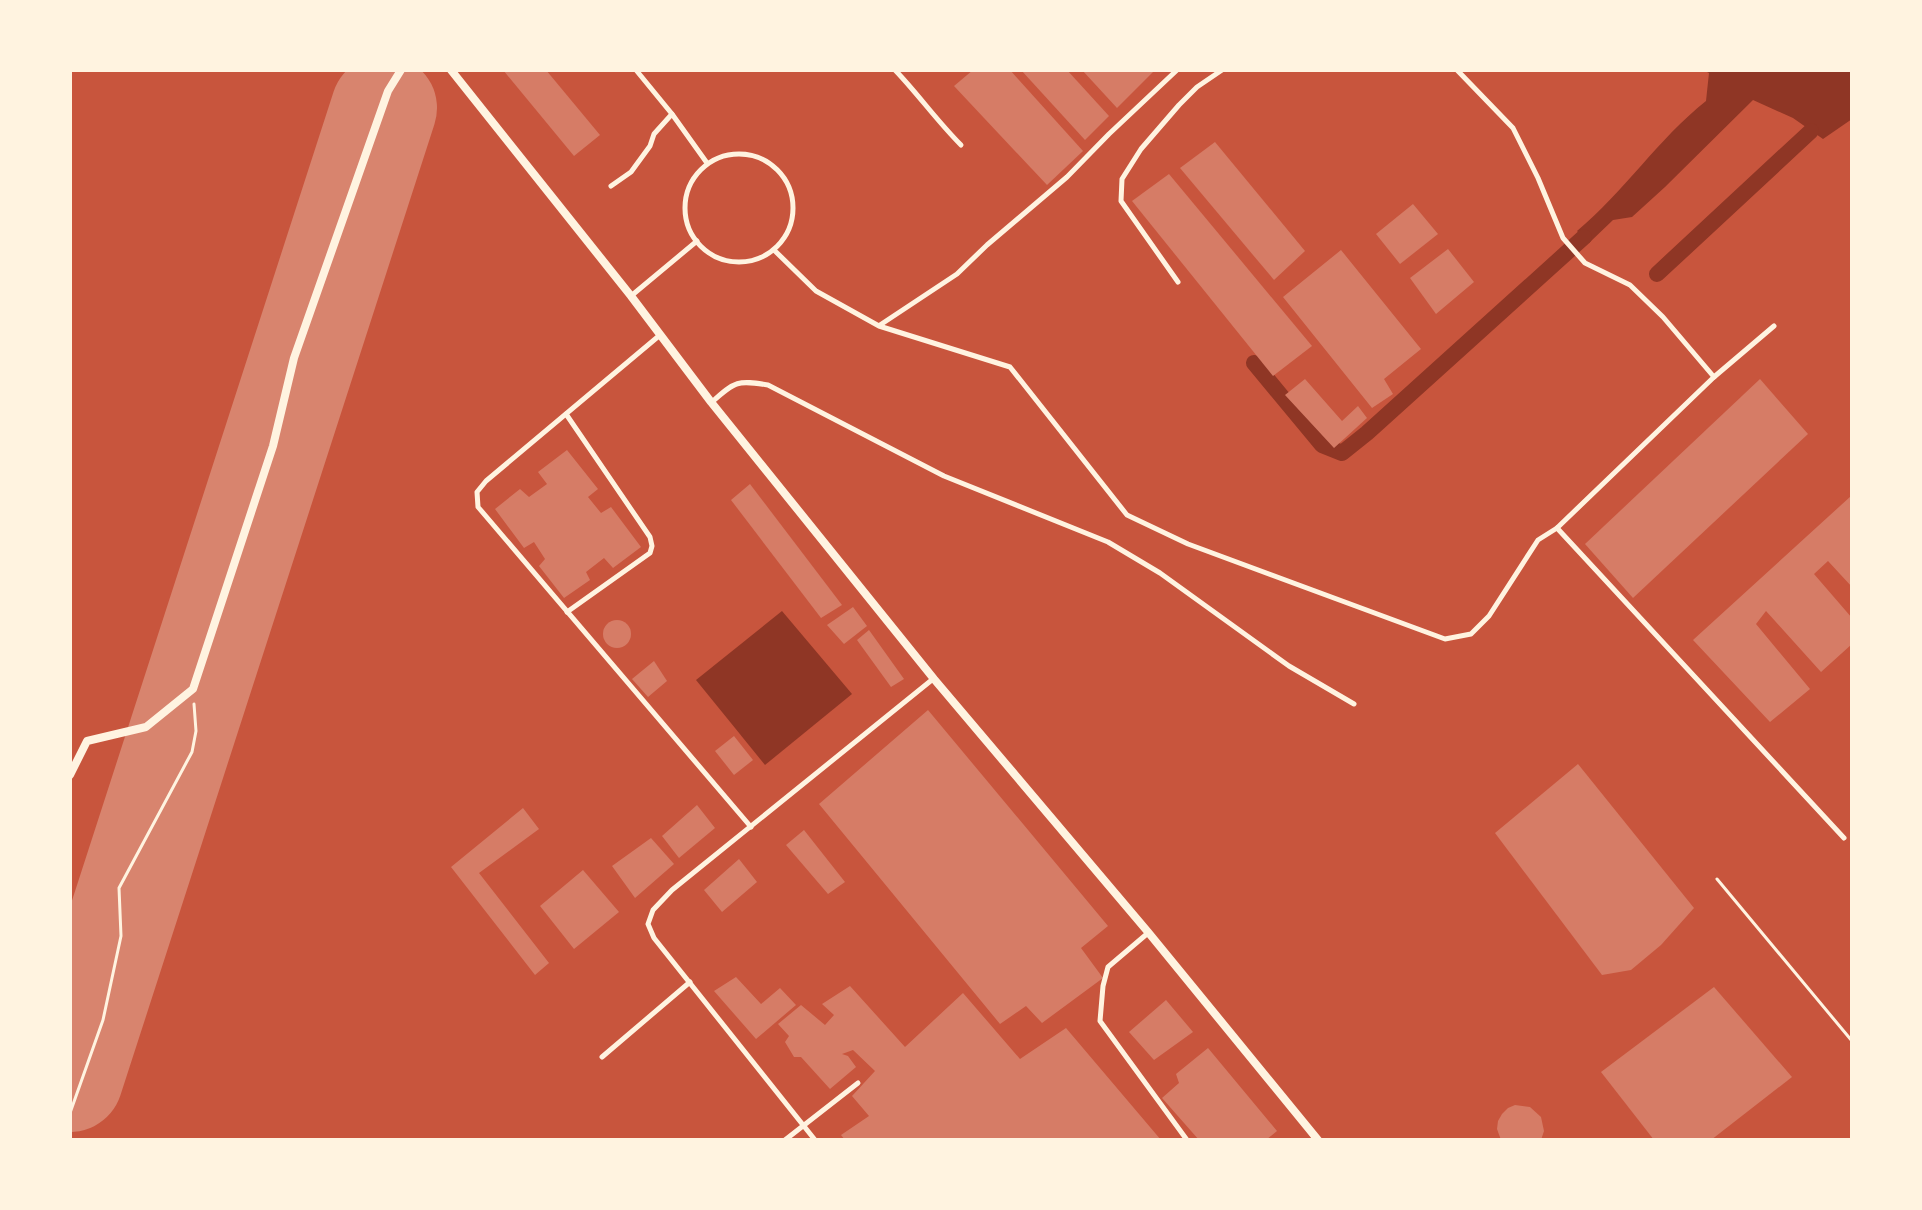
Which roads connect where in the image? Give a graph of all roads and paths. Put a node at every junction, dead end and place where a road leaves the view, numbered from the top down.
1 (401, 70) edge
2 (451, 70) edge
3 (636, 70) edge
4 (895, 70) edge
5 (1177, 70) edge
6 (1222, 70) edge
7 (1457, 70) edge
8 (672, 114) junction
9 (961, 145) dead end
10 (707, 163) junction
11 (611, 186) dead end
12 (697, 241) junction
13 (774, 250) junction
14 (1178, 282) dead end
15 (631, 296) junction
16 (879, 326) junction
17 (1774, 326) dead end
18 (660, 335) junction
19 (1714, 377) junction
20 (711, 402) junction
21 (566, 414) junction
22 (1557, 528) junction
23 (567, 612) junction
24 (934, 679) junction
25 (193, 689) junction
26 (1354, 704) dead end
27 (70, 775) edge
28 (751, 827) junction
29 (1844, 838) dead end
30 (1717, 879) dead end
31 (1148, 932) junction
32 (690, 982) junction
33 (1852, 1041) edge
34 (602, 1057) dead end
35 (858, 1083) dead end
36 (70, 1113) edge
37 (802, 1125) junction
38 (785, 1140) edge
39 (815, 1140) edge
40 (1187, 1140) edge
41 (1318, 1140) edge

1 - 25 street
2 - 15 street
3 - 8 lane
4 - 9 lane
5 - 16 lane
6 - 14 lane
7 - 19 lane
8 - 10 lane
8 - 11 lane
10 - 12 lane
10 - 13 lane
12 - 13 lane
12 - 15 lane
13 - 16 lane
15 - 18 street
16 - 22 lane
17 - 19 lane
18 - 20 street
18 - 21 lane
19 - 22 lane
20 - 24 street
20 - 26 lane
21 - 23 lane
21 - 23 lane
22 - 29 lane
23 - 28 lane
24 - 28 lane
24 - 31 street
25 - 27 street
25 - 36 path
28 - 32 lane
30 - 33 path
31 - 40 lane
31 - 41 street
32 - 34 lane
32 - 37 lane
35 - 37 lane
37 - 38 lane
37 - 39 lane

